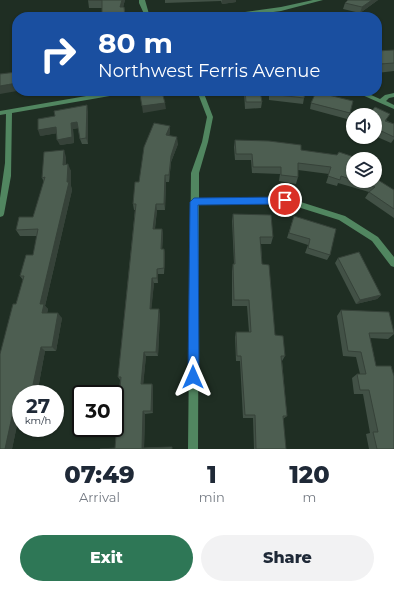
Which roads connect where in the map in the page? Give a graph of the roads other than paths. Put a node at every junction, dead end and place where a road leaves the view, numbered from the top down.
1 (142, 0) edge
2 (320, 0) edge
3 (146, 12) edge
4 (259, 12) edge
5 (394, 95) edge
6 (98, 96) edge
7 (202, 96) edge
8 (369, 96) edge
9 (382, 101) junction
10 (394, 107) edge
11 (9, 111) junction
12 (0, 113) edge
13 (194, 202) junction
14 (0, 214) edge
15 (394, 263) edge
16 (193, 449) edge

1 - 3 street
2 - 4 street
5 - 9 street
6 - 11 street
7 - 13 street
8 - 9 street
9 - 10 street
11 - 12 street
11 - 14 street
13 - 15 street
13 - 16 street

